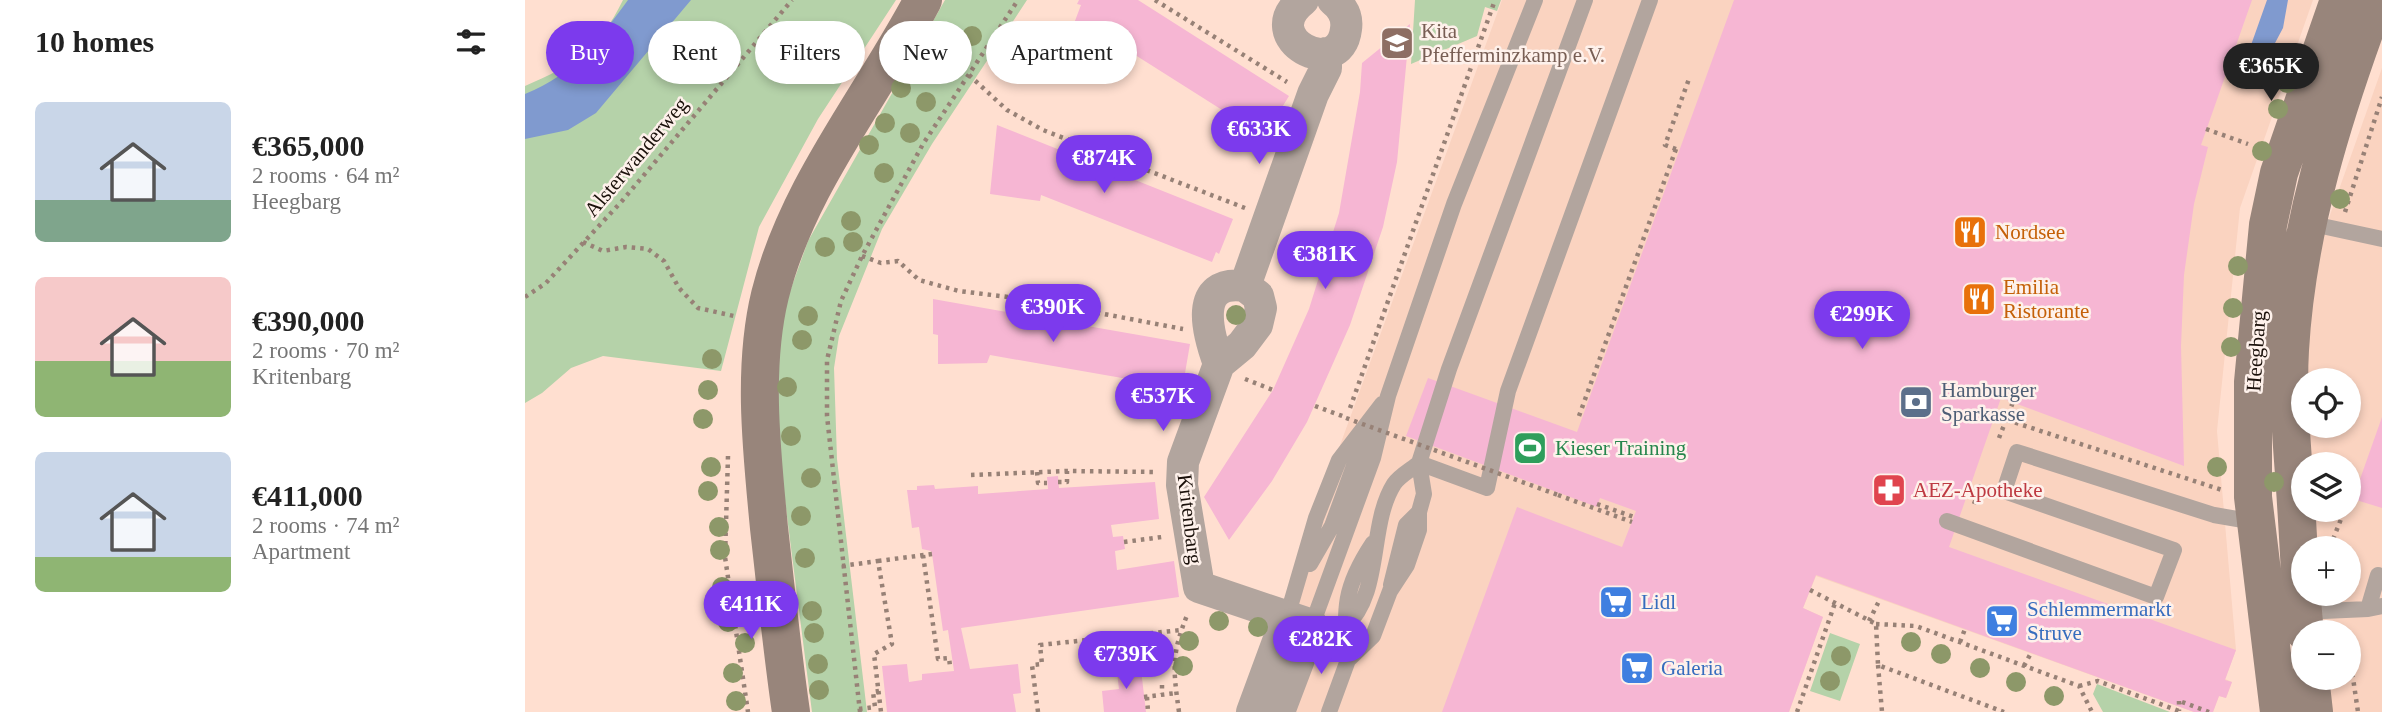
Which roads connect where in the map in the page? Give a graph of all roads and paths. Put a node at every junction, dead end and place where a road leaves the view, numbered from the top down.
1 (792, 0) edge
2 (923, 0) edge
3 (1018, 0) edge
4 (1155, 0) edge
5 (1303, 0) edge
6 (1333, 0) edge
7 (1496, 0) edge
8 (1535, 0) edge
9 (1585, 0) edge
10 (1650, 0) edge
11 (2339, 0) edge
12 (2376, 0) edge
13 (1326, 53) junction
14 (972, 70) edge
15 (972, 78) edge
16 (1689, 79) dead end
17 (963, 84) edge
18 (1314, 94) junction
19 (2206, 129) dead end
20 (2248, 144) dead end
21 (1269, 215) junction
22 (2308, 223) junction
23 (2382, 240) edge
24 (583, 243) junction
25 (862, 256) junction
26 (1245, 286) junction
27 (525, 297) edge
28 (766, 323) junction
29 (1194, 331) dead end
30 (1219, 363) junction
31 (1247, 380) dead end
32 (1273, 390) dead end
33 (1388, 396) junction
34 (1315, 407) dead end
35 (1579, 416) dead end
36 (1346, 418) junction
37 (2007, 419) dead end
38 (1419, 463) junction
39 (1067, 471) junction
40 (1037, 472) junction
41 (1182, 473) junction
42 (971, 475) dead end
43 (1058, 482) dead end
44 (1047, 483) dead end
45 (1597, 504) dead end
46 (2254, 509) junction
47 (1947, 521) dead end
48 (1190, 533) junction
49 (1124, 542) dead end
50 (932, 554) dead end
51 (923, 555) junction
52 (878, 561) junction
53 (842, 566) junction
54 (2378, 575) dead end
55 (1199, 587) junction
56 (1810, 590) dead end
57 (1880, 599) dead end
58 (1835, 603) junction
59 (2377, 611) edge
60 (2292, 620) edge
61 (1300, 621) junction
62 (1869, 621) junction
63 (1876, 624) junction
64 (2291, 627) edge
65 (1965, 629) dead end
66 (1181, 630) junction
67 (1960, 642) junction
68 (2031, 653) dead end
69 (1348, 660) junction
70 (953, 665) dead end
71 (1878, 665) junction
72 (2024, 666) junction
73 (1162, 685) dead end
74 (2079, 686) junction
75 (2312, 690) edge
76 (2355, 690) edge
77 (879, 691) junction
78 (1176, 693) junction
79 (1162, 694) junction
80 (859, 710) edge
81 (2179, 711) edge
82 (791, 712) edge
83 (881, 712) edge
84 (1038, 712) edge
85 (1147, 712) edge
86 (1179, 712) edge
87 (1252, 712) edge
88 (1279, 712) edge
89 (1329, 712) edge
90 (1797, 712) edge
91 (1882, 712) edge
92 (2004, 712) edge
93 (2092, 712) edge
94 (2209, 712) edge
95 (2279, 712) edge
96 (2314, 712) edge
97 (2358, 712) edge

1 - 24 path, Alsterwanderweg
2 - 28 street
3 - 14 path
4 - 18 path
5 - 13 street
6 - 13 street
7 - 36 path
8 - 33 lane
9 - 38 lane
10 - 38 lane
11 - 46 street, Heegbarg
12 - 22 street, Heegbarg
13 - 18 street
15 - 21 path
16 - 35 path
17 - 25 path
18 - 21 street
19 - 20 path
21 - 26 street
22 - 23 lane
22 - 60 street, Heegbarg
24 - 27 path, Alsterwanderweg
24 - 28 path
25 - 29 path
25 - 53 path
26 - 30 street, Kritenbarg
26 - 30 street
28 - 82 street
30 - 41 street, Kritenbarg
31 - 32 path
33 - 61 lane
33 - 61 lane
34 - 36 path
36 - 45 path, bridge
37 - 46 path
38 - 69 lane
38 - 69 lane
39 - 40 path
39 - 41 path
39 - 43 path
40 - 42 path
40 - 44 path
41 - 48 street, Kritenbarg
46 - 47 lane
46 - 60 street, Heegbarg
48 - 49 path
48 - 55 street, Kritenbarg
50 - 51 path
51 - 52 path
51 - 70 path
52 - 53 path
52 - 77 path
53 - 80 path
54 - 59 lane
55 - 61 street, Kritenbarg
55 - 66 path
56 - 58 path
57 - 62 path
58 - 62 path
58 - 90 path
59 - 60 lane
61 - 87 street
61 - 88 street
62 - 63 path
63 - 67 path
63 - 71 path
64 - 95 street, Heegbarg
65 - 67 path
66 - 78 path
66 - 84 path
67 - 72 path
68 - 72 path
69 - 89 lane
71 - 91 path
71 - 92 path
72 - 74 path
73 - 79 path
74 - 81 path
74 - 93 path
75 - 96 street
76 - 97 path
77 - 80 path
77 - 83 path
78 - 79 path
78 - 86 path
79 - 85 path
81 - 94 path

